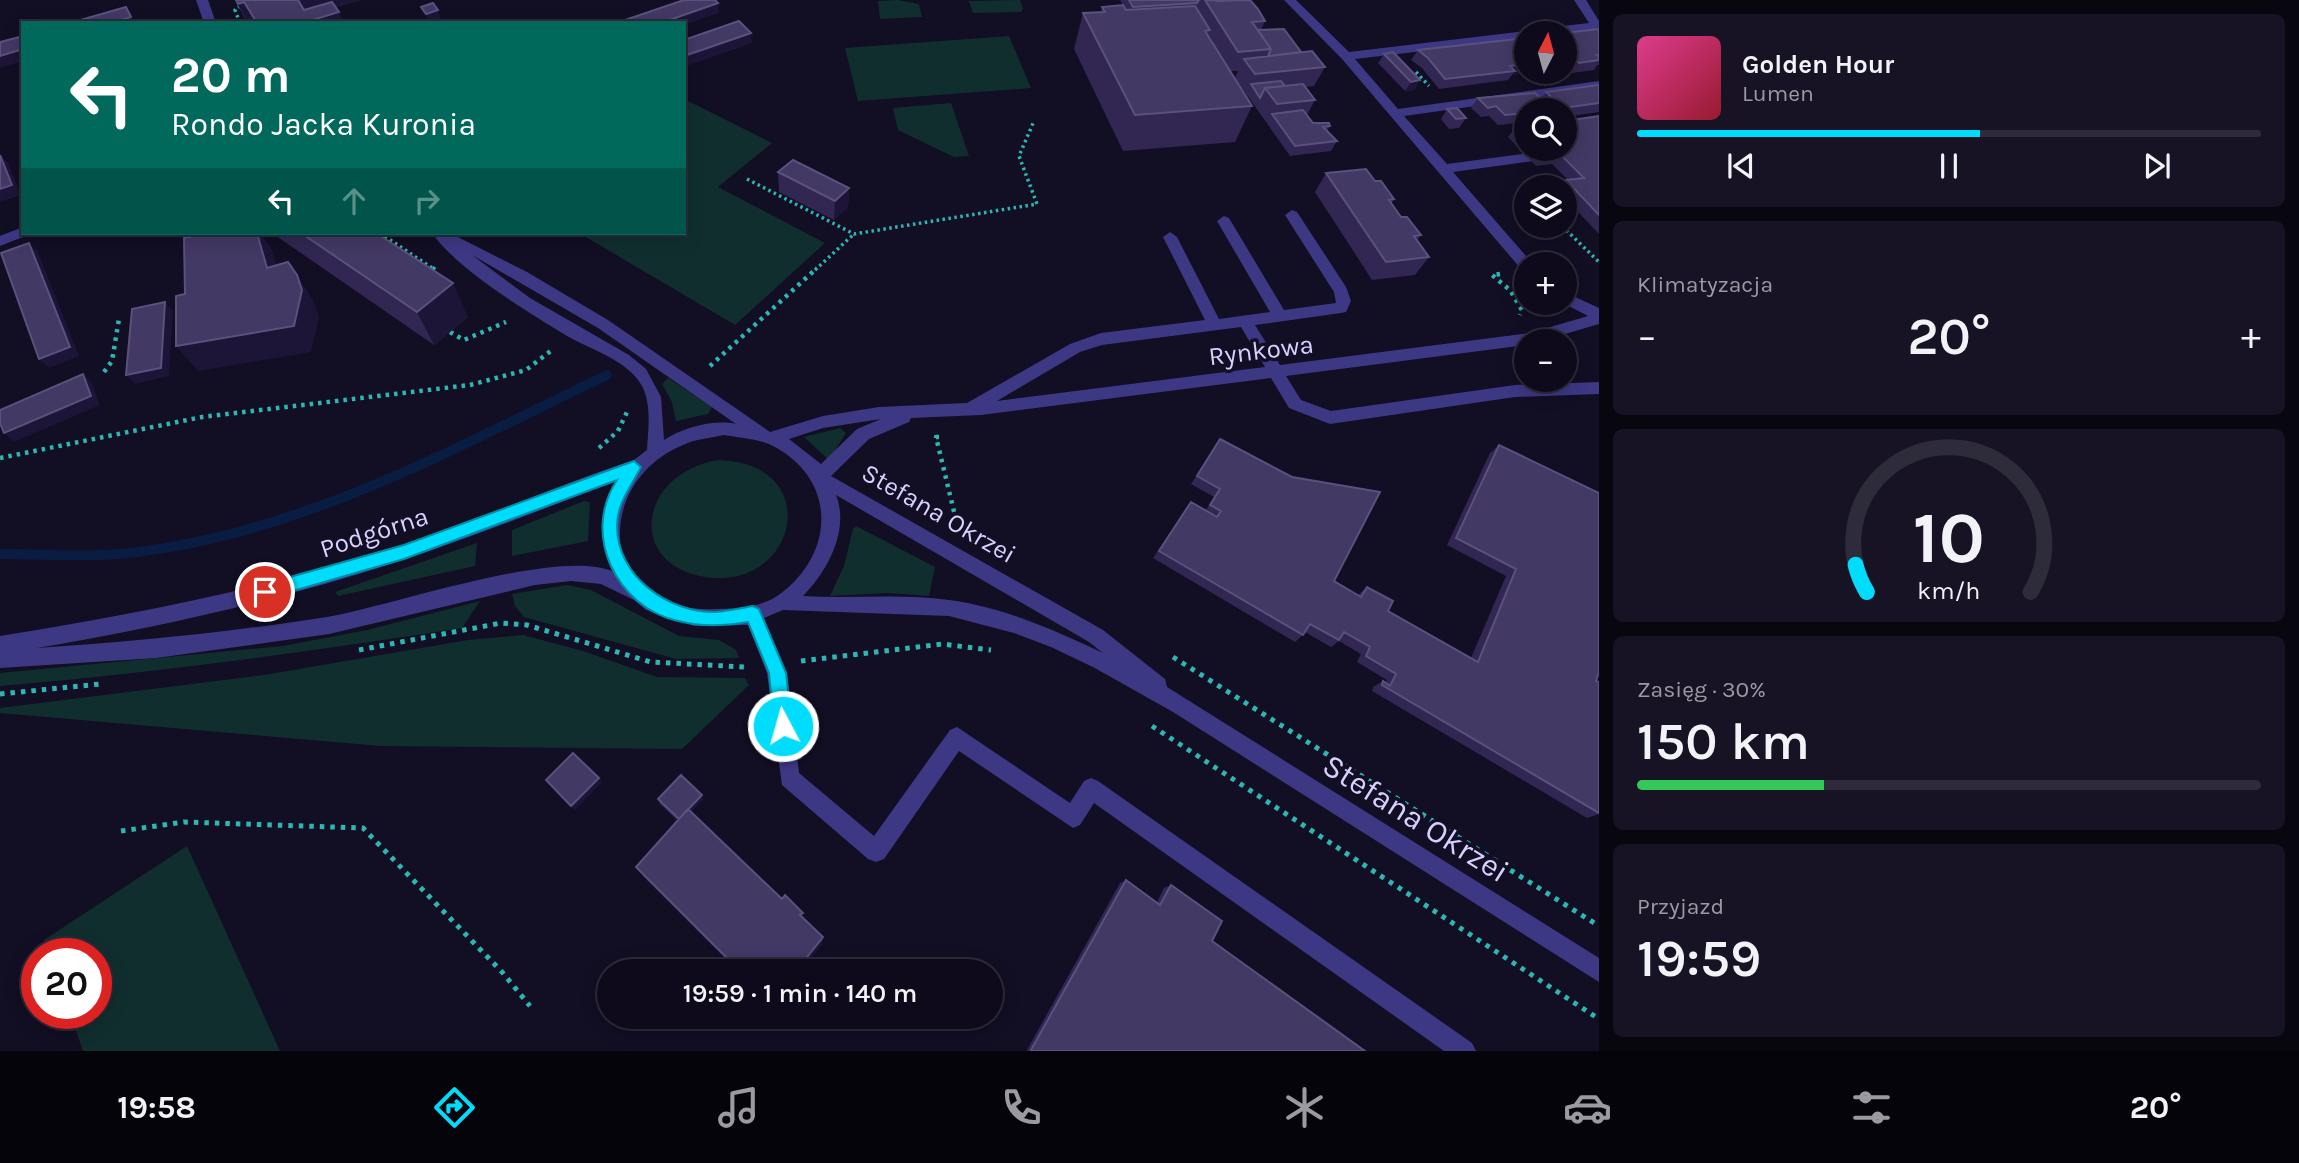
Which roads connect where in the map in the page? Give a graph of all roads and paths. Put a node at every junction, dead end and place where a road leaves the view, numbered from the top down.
1 (248, 0) edge
2 (1290, 0) edge
3 (1580, 0) edge
4 (206, 1) edge
5 (210, 21) edge
6 (239, 21) edge
7 (1577, 28) edge
8 (1514, 35) edge
9 (1346, 56) junction
10 (1599, 85) edge
11 (1396, 113) junction
12 (1034, 121) dead end
13 (1599, 148) edge
14 (1443, 169) junction
15 (747, 179) dead end
16 (1292, 215) dead end
17 (1224, 221) dead end
18 (21, 233) edge
19 (854, 234) junction
20 (383, 235) edge
21 (385, 235) edge
22 (442, 235) edge
23 (444, 235) edge
24 (1170, 237) dead end
25 (1574, 238) edge
26 (0, 241) edge
27 (375, 242) edge
28 (1515, 252) edge
29 (1598, 261) edge
30 (446, 277) edge
31 (1577, 304) edge
32 (499, 313) dead end
33 (1280, 317) junction
34 (1599, 317) edge
35 (118, 319) dead end
36 (1245, 321) junction
37 (1214, 324) junction
38 (1569, 329) edge
39 (450, 332) dead end
40 (575, 333) junction
41 (1514, 342) edge
42 (709, 367) dead end
43 (104, 372) dead end
44 (1276, 373) junction
45 (1577, 384) edge
46 (1599, 388) edge
47 (1514, 391) edge
48 (626, 401) dead end
49 (926, 409) junction
50 (970, 409) junction
51 (766, 435) junction
52 (949, 435) dead end
53 (594, 450) dead end
54 (654, 450) junction
55 (0, 458) edge
56 (634, 467) junction
57 (821, 477) junction
58 (966, 530) dead end
59 (645, 597) junction
60 (782, 602) junction
61 (753, 614) junction
62 (0, 645) edge
63 (1000, 651) dead end
64 (1163, 651) dead end
65 (345, 652) dead end
66 (0, 659) edge
67 (774, 665) junction
68 (114, 683) dead end
69 (0, 694) edge
70 (1199, 718) junction
71 (1143, 720) dead end
72 (121, 831) dead end
73 (1599, 926) edge
74 (1599, 971) edge
75 (530, 1006) dead end
76 (1599, 1019) edge
77 (1464, 1051) edge

1 - 6 path
2 - 9 street
3 - 7 street
4 - 5 street
8 - 9 street
9 - 11 street
10 - 11 street
11 - 14 street
12 - 19 path
13 - 14 street
14 - 28 street
15 - 19 path
16 - 33 street
17 - 33 street
18 - 26 street
19 - 42 path
20 - 27 path
21 - 30 path
22 - 40 street
23 - 51 street
24 - 37 street
25 - 29 path
31 - 34 street, Rynkowa
32 - 39 path
33 - 36 street
34 - 38 street, Rynkowa
35 - 43 path
36 - 37 street
36 - 44 street
37 - 50 street
40 - 54 street
40 - 55 path
41 - 44 street, Rynkowa
44 - 47 street
44 - 50 street, Rynkowa
45 - 46 street
48 - 53 path
49 - 50 street, Rynkowa
49 - 51 street, Rynkowa
49 - 57 street, Rynkowa
51 - 54 street
51 - 57 street
52 - 58 path
54 - 56 street
56 - 59 street
56 - 62 street, Podgórna
57 - 60 street
57 - 70 street, Stefana Okrzei
59 - 61 street
59 - 66 street
60 - 61 street
60 - 70 street, Stefana Okrzei
61 - 67 street
63 - 67 path
64 - 73 path
65 - 67 path
67 - 77 street
68 - 69 path
70 - 74 street, Stefana Okrzei
71 - 76 path
72 - 75 path

